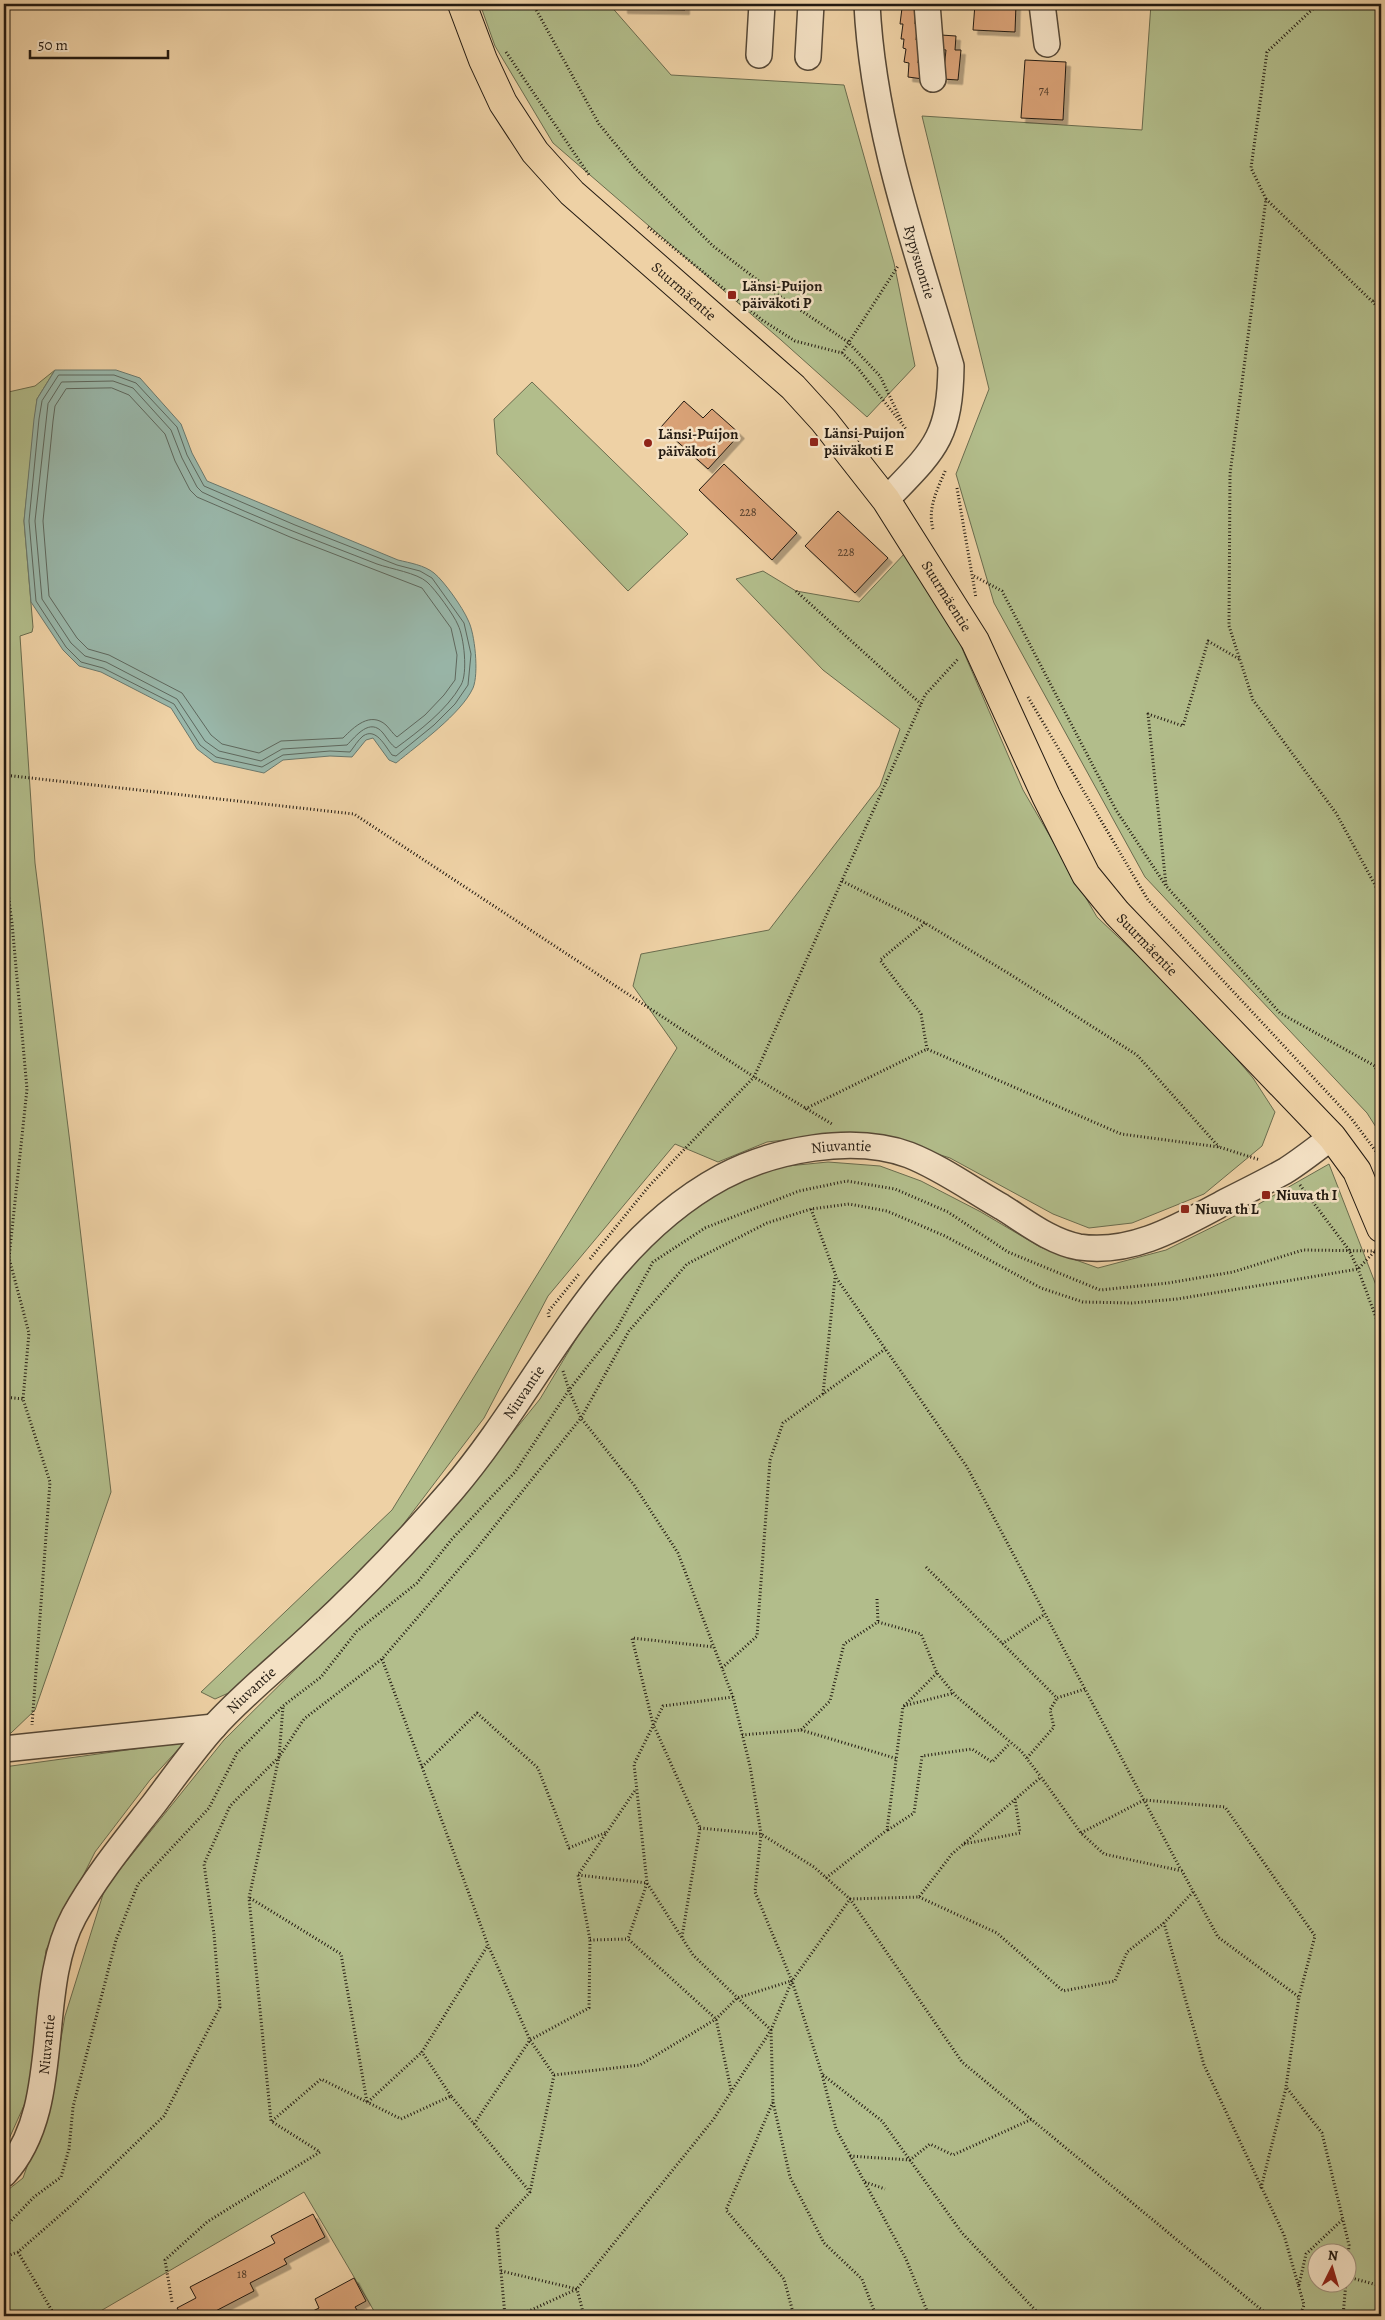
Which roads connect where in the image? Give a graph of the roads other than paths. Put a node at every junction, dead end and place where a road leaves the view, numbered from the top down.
1 (462, 4) edge
2 (762, 4) edge
3 (811, 4) edge
4 (867, 4) edge
5 (927, 4) edge
6 (1042, 4) edge
7 (1046, 44) dead end
8 (759, 55) dead end
9 (808, 58) dead end
10 (933, 80) dead end
11 (886, 500) junction
12 (1332, 1137) junction
13 (1378, 1239) edge
14 (214, 1726) junction
15 (4, 1749) edge
16 (4, 2174) edge

1 - 11 main road, Suurmäentie
2 - 8 street
3 - 9 street
4 - 11 street, Rypysuontie
5 - 10 street
6 - 7 street
11 - 12 main road, Suurmäentie
12 - 13 main road, Suurmäentie
12 - 14 street, Niuvantie
14 - 15 street
14 - 16 street, Niuvantie

